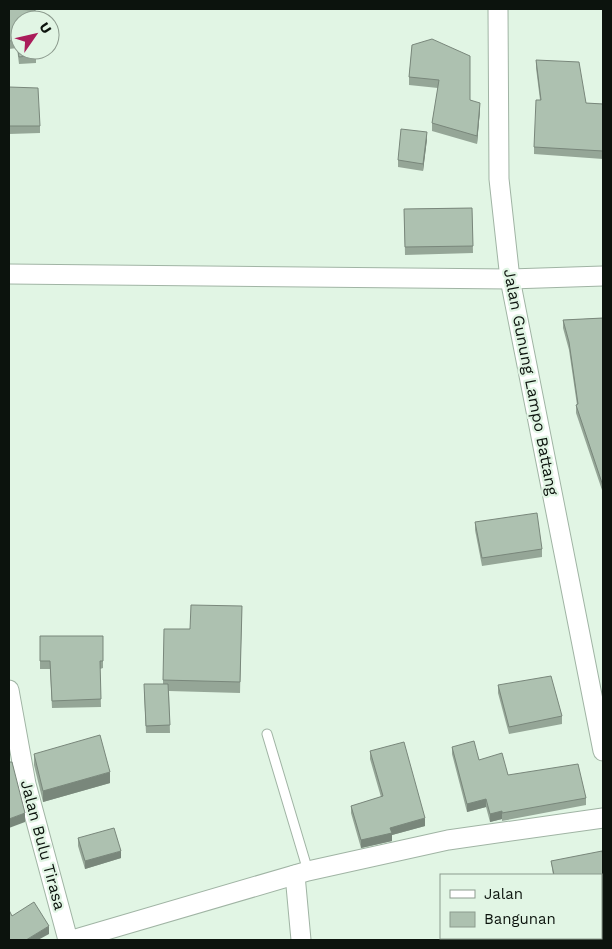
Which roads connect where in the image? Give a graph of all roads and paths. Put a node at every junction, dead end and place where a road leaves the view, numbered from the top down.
1 (498, 9) edge
2 (9, 274) edge
3 (603, 276) edge
4 (510, 279) junction
5 (9, 690) edge
6 (267, 734) dead end
7 (603, 751) edge
8 (603, 818) edge
9 (302, 873) junction
10 (70, 940) edge
11 (301, 940) edge

1 - 4 street, Jalan Gunung Lampo Battang
2 - 4 street
3 - 4 street
4 - 7 street, Jalan Gunung Lampo Battang
5 - 10 street, Jalan Bulu Tirasa
6 - 9 lane
8 - 9 street
9 - 10 street
9 - 11 street

